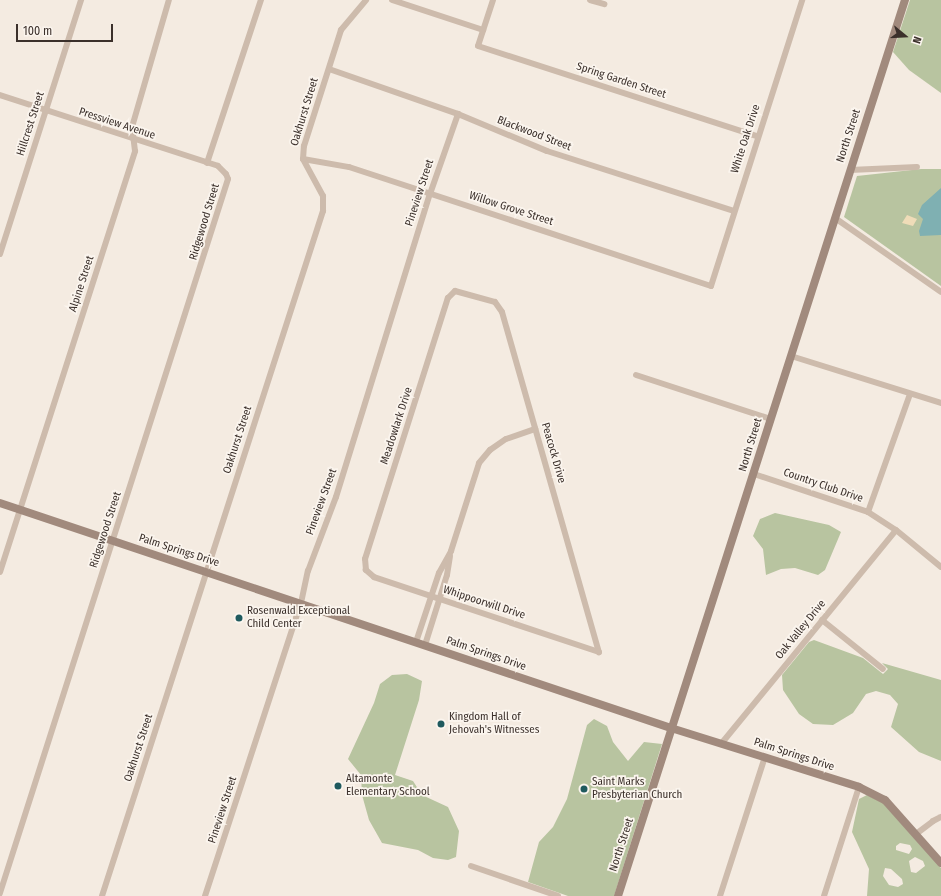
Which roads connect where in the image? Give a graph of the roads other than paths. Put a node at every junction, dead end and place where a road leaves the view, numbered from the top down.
1 (81, 0) edge
2 (169, 0) edge
3 (261, 0) edge
4 (366, 0) edge
5 (392, 0) edge
6 (494, 0) edge
7 (590, 0) edge
8 (802, 0) edge
9 (905, 0) edge
10 (604, 4) dead end
11 (483, 30) junction
12 (329, 69) junction
13 (0, 95) edge
14 (45, 111) junction
15 (458, 114) junction
16 (757, 136) junction
17 (133, 140) junction
18 (303, 159) junction
19 (207, 163) junction
20 (917, 167) dead end
21 (850, 170) junction
22 (226, 174) joint
23 (430, 194) junction
24 (734, 211) junction
25 (835, 218) junction
26 (0, 254) edge
27 (711, 286) joint
28 (455, 291) joint
29 (941, 292) edge
30 (791, 356) junction
31 (636, 375) dead end
32 (910, 394) junction
33 (941, 403) edge
34 (771, 419) junction
35 (535, 429) junction
36 (754, 474) junction
37 (0, 503) edge
38 (20, 510) junction
39 (868, 512) junction
40 (896, 530) junction
41 (113, 541) junction
42 (451, 551) junction
43 (941, 567) edge
44 (366, 570) joint
45 (0, 572) edge
46 (206, 572) junction
47 (431, 596) junction
48 (440, 599) junction
49 (301, 603) junction
50 (822, 620) junction
51 (416, 642) junction
52 (425, 645) junction
53 (599, 652) joint
54 (883, 669) dead end
55 (671, 728) junction
56 (721, 744) junction
57 (765, 757) junction
58 (859, 787) junction
59 (941, 817) edge
60 (916, 834) junction
61 (941, 863) edge
62 (471, 866) dead end
63 (0, 893) edge
64 (102, 896) edge
65 (205, 896) edge
66 (558, 896) edge
67 (618, 896) edge
68 (720, 896) edge
69 (824, 896) edge

1 - 14 street, Hillcrest Street
2 - 17 street, Alpine Street
3 - 19 street
4 - 12 street, Oakhurst Street
5 - 11 street
6 - 11 street
7 - 10 street
8 - 16 street, White Oak Drive
9 - 21 street, North Street
11 - 16 street, Spring Garden Street
12 - 15 street, Blackwood Street
12 - 18 street, Oakhurst Street
13 - 14 street, Pressview Avenue
14 - 17 street, Pressview Avenue
14 - 26 street, Hillcrest Street
15 - 23 street, Pineview Street
15 - 24 street, Blackwood Street
16 - 24 street, White Oak Drive
17 - 19 street, Pressview Avenue
17 - 38 street, Alpine Street
18 - 23 street, Willow Grove Street
18 - 46 street, Oakhurst Street
19 - 22 street, Pressview Avenue
20 - 21 street
21 - 25 street, North Street
22 - 41 street, Ridgewood Street
23 - 27 street, Willow Grove Street
23 - 49 street, Pineview Street
24 - 27 street, White Oak Drive
25 - 29 street
25 - 30 street, North Street
28 - 35 street, Peacock Drive
28 - 44 street, Meadowlark Drive
30 - 32 street
30 - 34 street, North Street
31 - 34 street
32 - 33 street
32 - 39 street
34 - 36 street, North Street
35 - 42 street
35 - 53 street, Peacock Drive
36 - 39 street, Country Club Drive
36 - 55 street, North Street
37 - 38 street, Palm Springs Drive
38 - 41 street, Palm Springs Drive
38 - 45 street, Alpine Street
39 - 40 street, Country Club Drive
40 - 43 street, Country Club Drive
40 - 50 street, Oak Valley Drive
41 - 46 street, Palm Springs Drive
41 - 63 street, Ridgewood Street
42 - 47 street
42 - 48 street
44 - 47 street, Whippoorwill Drive
46 - 49 street, Palm Springs Drive
46 - 64 street, Oakhurst Street
47 - 48 street, Whippoorwill Drive
47 - 51 street
48 - 52 street
48 - 53 street, Whippoorwill Drive
49 - 51 street, Palm Springs Drive
49 - 65 street, Pineview Street
50 - 54 street
50 - 56 street, Oak Valley Drive
51 - 52 street, Palm Springs Drive
52 - 55 street, Palm Springs Drive
55 - 56 street, Palm Springs Drive
55 - 67 street, North Street
56 - 57 street, Palm Springs Drive
57 - 58 street, Palm Springs Drive
57 - 68 street
58 - 60 street, Palm Springs Drive
58 - 69 street
59 - 60 street
60 - 61 street, Palm Springs Drive
62 - 66 street

